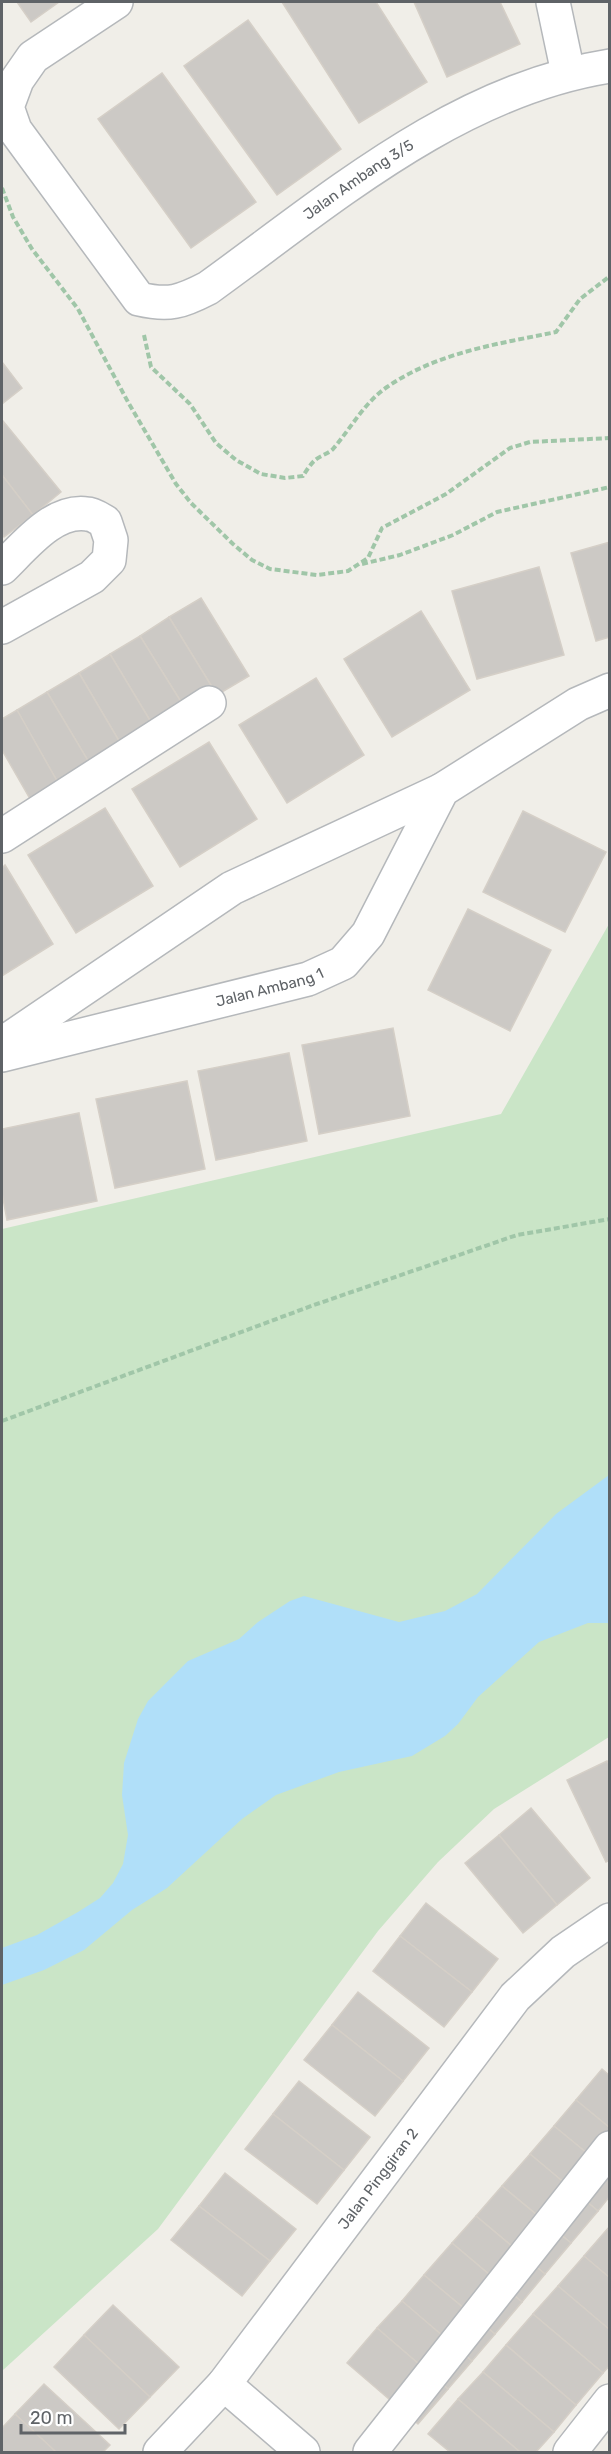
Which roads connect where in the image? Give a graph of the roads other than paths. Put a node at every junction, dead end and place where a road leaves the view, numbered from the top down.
1 (116, 2) edge
2 (553, 2) edge
3 (609, 66) edge
4 (568, 73) junction
5 (2, 568) edge
6 (2, 627) edge
7 (609, 690) edge
8 (209, 703) dead end
9 (442, 790) junction
10 (2, 836) edge
11 (2, 1044) edge
12 (2, 1055) edge
13 (609, 1920) edge
14 (609, 2148) edge
15 (224, 2384) junction
16 (609, 2402) edge
17 (160, 2452) edge
18 (303, 2452) edge
19 (370, 2452) edge
20 (570, 2452) edge

1 - 4 street, Jalan Ambang 3/5
2 - 4 street
3 - 4 street, Jalan Ambang 3/5
5 - 6 street
7 - 9 street
8 - 10 street
9 - 11 street
9 - 12 street, Jalan Ambang 1
13 - 15 street, Jalan Pinggiran 2
14 - 19 street
15 - 17 street, Jalan Pinggiran 2
15 - 18 street
16 - 20 street

